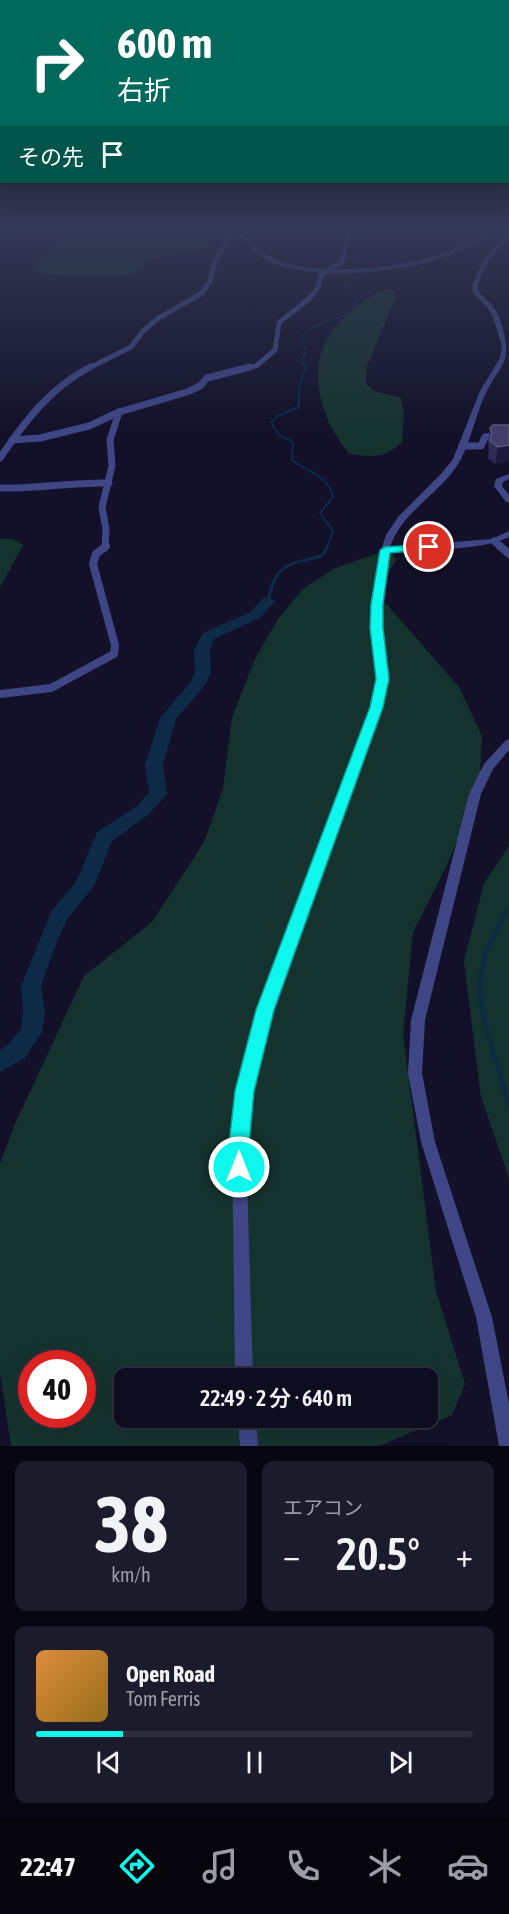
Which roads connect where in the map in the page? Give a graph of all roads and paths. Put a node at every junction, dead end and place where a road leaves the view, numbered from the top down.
1 (198, 295) edge
2 (313, 295) edge
3 (479, 295) edge
4 (119, 412) junction
5 (509, 435) edge
6 (12, 440) junction
7 (462, 446) junction
8 (0, 458) edge
9 (509, 476) edge
10 (109, 483) junction
11 (0, 488) edge
12 (509, 500) edge
13 (509, 534) edge
14 (494, 541) junction
15 (385, 550) junction
16 (509, 554) edge
17 (0, 694) edge
18 (509, 743) edge
19 (244, 1368) edge
20 (247, 1428) edge
21 (249, 1446) edge
22 (508, 1446) edge

1 - 6 street
2 - 4 street
3 - 7 street
4 - 6 street
4 - 10 street
5 - 7 street
6 - 8 street
7 - 15 street
9 - 12 street
10 - 11 street
10 - 17 street
13 - 14 street
14 - 15 street
14 - 16 street
15 - 19 street
18 - 22 street
20 - 21 street

